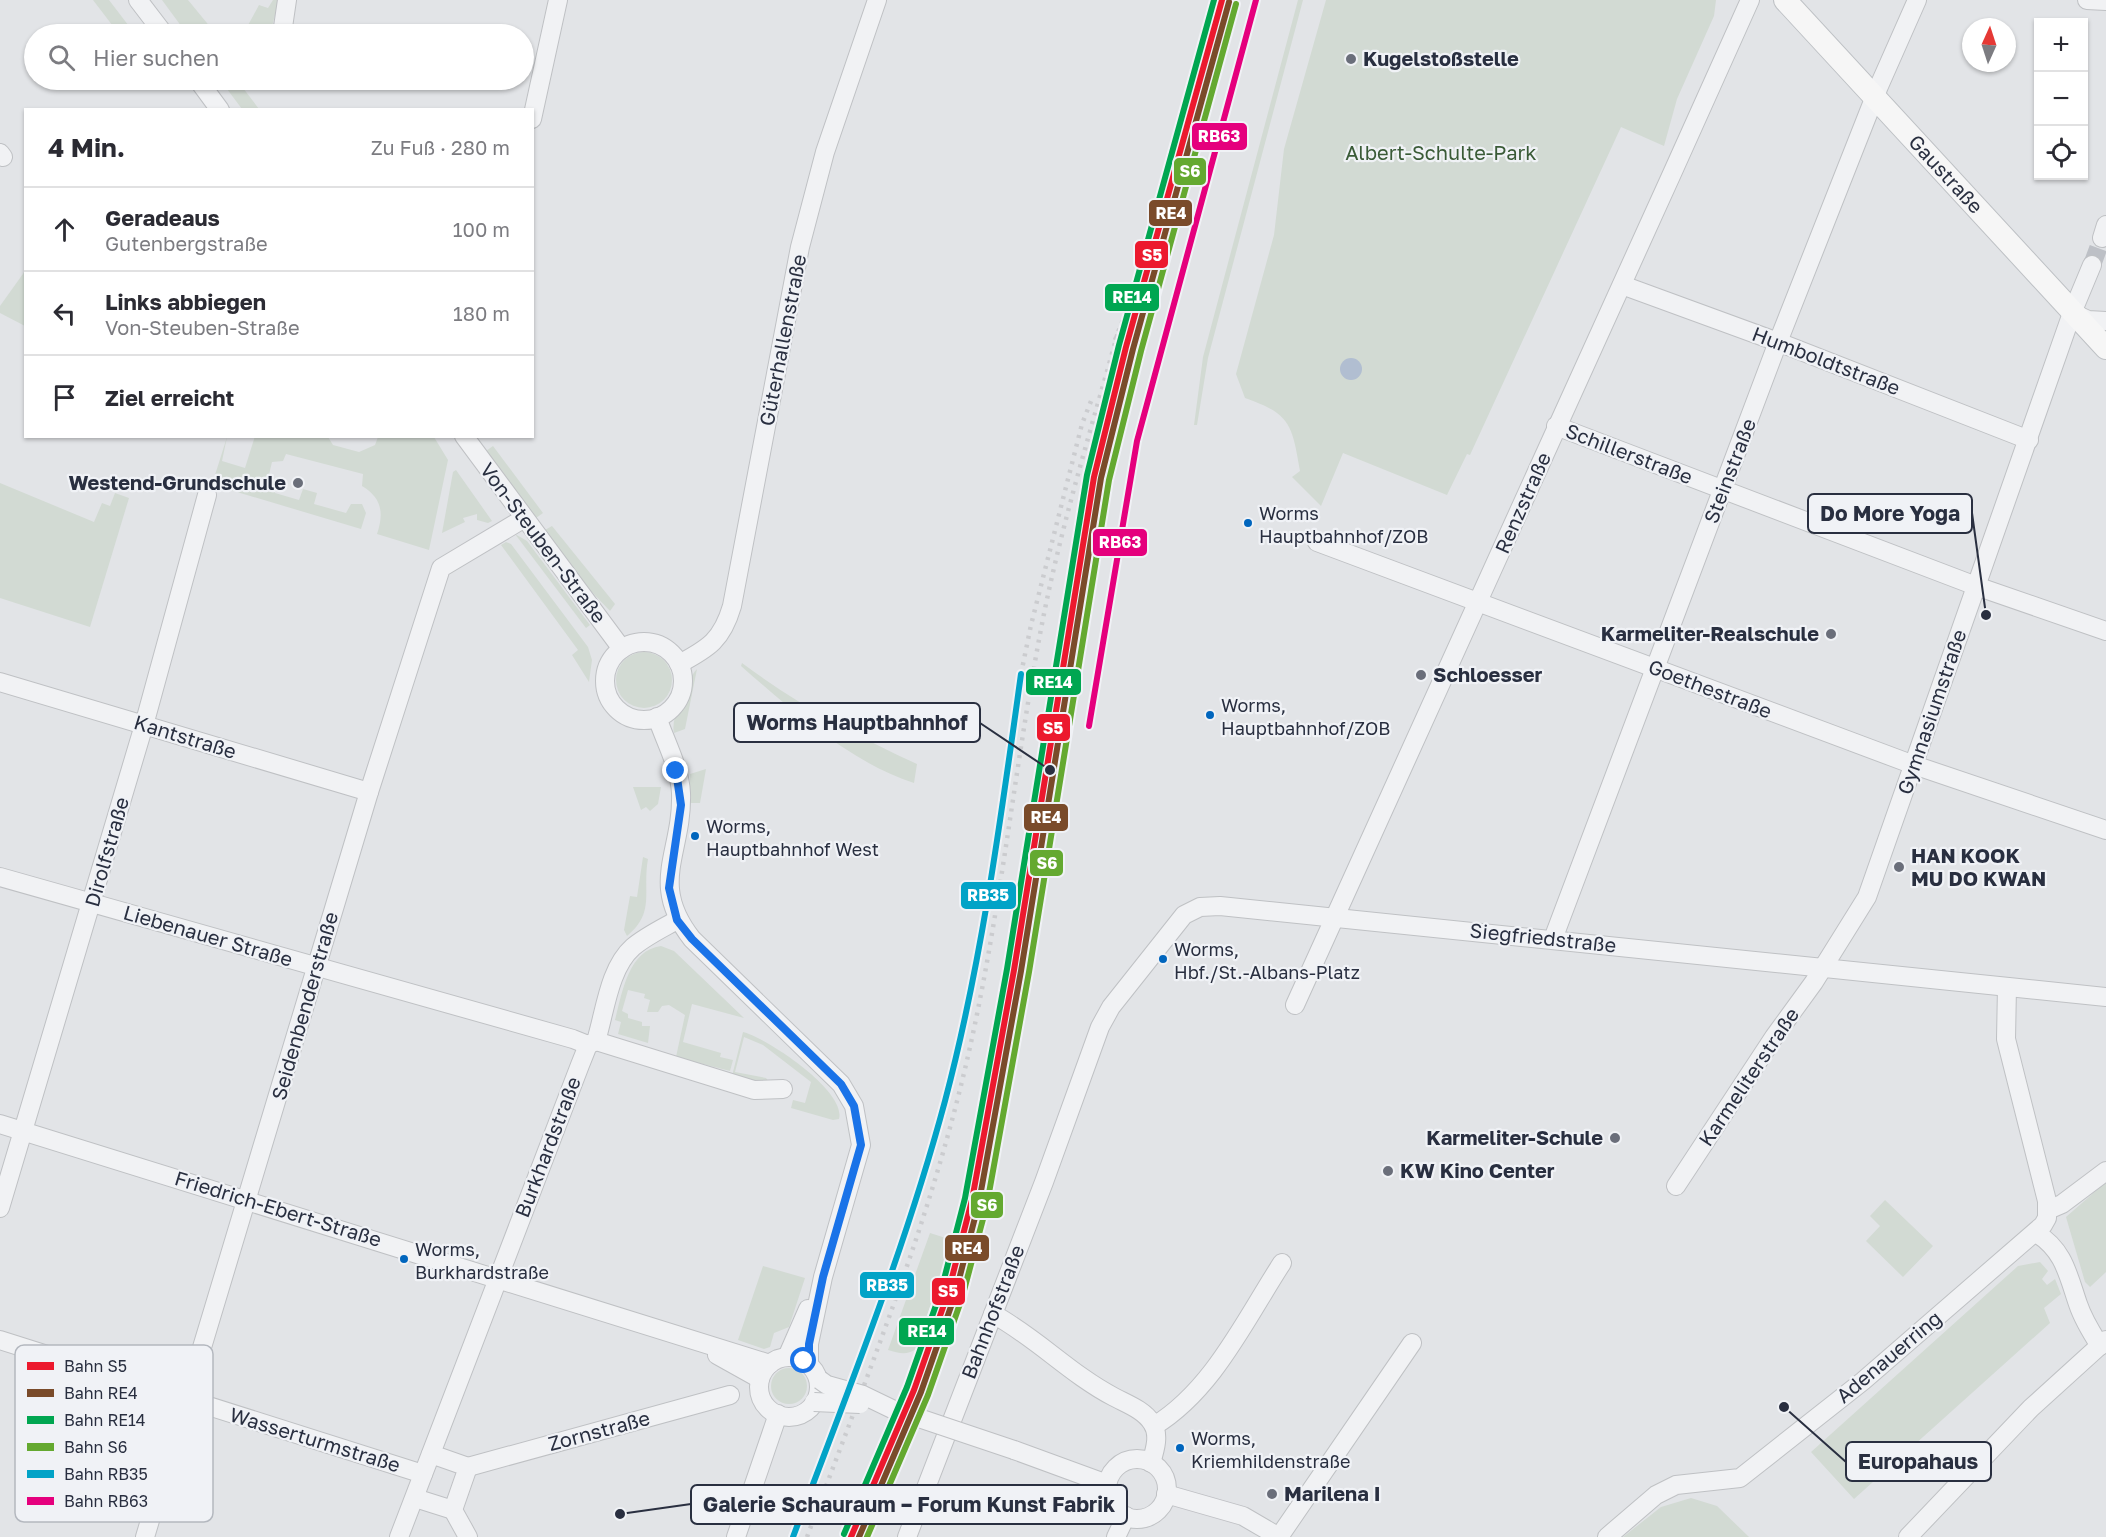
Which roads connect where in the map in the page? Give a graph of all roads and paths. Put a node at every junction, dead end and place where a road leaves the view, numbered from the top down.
1 (138, 0) edge
2 (287, 0) edge
3 (558, 0) edge
4 (877, 0) edge
5 (1734, 0) edge
6 (1750, 0) edge
7 (1785, 0) edge
8 (2087, 0) edge
9 (2106, 1) edge
10 (1915, 3) edge
11 (156, 24) edge
12 (283, 24) edge
13 (1739, 26) junction
14 (205, 90) edge
15 (1876, 96) junction
16 (219, 108) edge
17 (534, 110) edge
18 (2092, 265) tunnel mouth
19 (1622, 285) junction
20 (2072, 313) junction
21 (2106, 321) edge
22 (1778, 342) junction
23 (2106, 348) edge
24 (1556, 426) junction
25 (465, 438) edge
26 (2029, 440) junction
27 (1723, 490) junction
28 (207, 495) dead end
29 (523, 519) junction
30 (1317, 542) dead end
31 (1976, 586) junction
32 (1479, 602) junction
33 (2106, 631) edge
34 (622, 649) junction
35 (679, 664) junction
36 (1655, 668) junction
37 (0, 682) edge
38 (657, 717) junction
39 (144, 725) junction
40 (1914, 765) junction
41 (369, 792) junction
42 (2106, 830) edge
43 (0, 877) edge
44 (92, 904) junction
45 (1334, 918) junction
46 (677, 920) junction
47 (1553, 939) junction
48 (317, 967) junction
49 (1822, 967) junction
50 (2007, 987) junction
51 (2106, 997) edge
52 (1295, 1005) dead end
53 (592, 1043) junction
54 (1079, 1087) joint
55 (783, 1089) dead end
56 (0, 1124) edge
57 (23, 1131) junction
58 (2106, 1171) edge
59 (1676, 1186) dead end
60 (248, 1200) junction
61 (0, 1208) edge
62 (2048, 1210) junction
63 (2036, 1233) junction
64 (1282, 1263) dead end
65 (498, 1277) junction
66 (823, 1277) junction
67 (993, 1314) junction
68 (0, 1340) edge
69 (1412, 1343) dead end
70 (2103, 1343) edge
71 (15, 1345) edge
72 (202, 1345) edge
73 (772, 1366) junction
74 (815, 1373) junction
75 (730, 1395) dead end
76 (814, 1402) junction
77 (213, 1409) edge
78 (892, 1409) junction
79 (778, 1414) junction
80 (1154, 1426) junction
81 (431, 1454) junction
82 (1151, 1462) junction
83 (468, 1467) junction
84 (423, 1474) junction
85 (1107, 1484) junction
86 (1166, 1494) junction
87 (415, 1498) junction
88 (453, 1510) junction
89 (1126, 1516) junction
90 (149, 1522) edge
91 (145, 1537) edge
92 (399, 1537) edge
93 (468, 1537) edge
94 (736, 1537) edge
95 (907, 1537) edge
96 (1116, 1537) edge
97 (1279, 1537) edge
98 (1607, 1537) edge
99 (1908, 1537) edge

1 - 11 street
2 - 12 street
3 - 17 street
4 - 35 street, Güterhallenstraße
5 - 13 street
6 - 13 street, Renzstraße
7 - 15 main road, Gaustraße
8 - 9 street
10 - 15 street, Steinstraße
13 - 19 street, Renzstraße
14 - 16 street
15 - 20 main road, Gaustraße
15 - 22 street, Steinstraße
18 - 20 street, Gymnasiumstraße
19 - 22 street, Humboldtstraße
19 - 24 street, Renzstraße
20 - 21 street
20 - 23 main road, Gaustraße
20 - 26 street, Gymnasiumstraße
22 - 26 street, Humboldtstraße
22 - 27 street, Steinstraße
24 - 27 street, Schillerstraße
24 - 32 street, Renzstraße
25 - 29 street, Von-Steuben-Straße
26 - 31 street, Gymnasiumstraße
27 - 31 street, Schillerstraße
27 - 36 street, Steinstraße
28 - 39 street, Dirolfstraße
29 - 34 street, Von-Steuben-Straße
29 - 41 street, Seidenbenderstraße
30 - 32 street, Goethestraße
31 - 33 street, Schillerstraße
31 - 40 street, Gymnasiumstraße
32 - 36 street, Goethestraße
32 - 45 street, Renzstraße
34 - 35 street
34 - 38 street
35 - 38 street
36 - 40 street, Goethestraße
36 - 47 street, Steinstraße
37 - 39 street, Kantstraße
38 - 46 street
39 - 41 street, Kantstraße
39 - 44 street, Dirolfstraße
40 - 42 street, Goethestraße
40 - 49 street, Gymnasiumstraße
41 - 48 street, Seidenbenderstraße
43 - 44 street, Liebenauer Straße
44 - 48 street, Liebenauer Straße
44 - 57 street, Dirolfstraße
45 - 47 street, Siegfriedstraße
45 - 52 street, Renzstraße
45 - 54 street, Siegfriedstraße
46 - 53 street, Burkhardstraße
46 - 66 street
47 - 49 street, Siegfriedstraße
48 - 53 street, Liebenauer Straße
48 - 60 street, Seidenbenderstraße
49 - 50 street, Siegfriedstraße
49 - 59 street, Karmeliterstraße
50 - 51 street, Siegfriedstraße
50 - 62 street
53 - 55 street, Liebenauer Straße
53 - 65 street, Burkhardstraße
54 - 67 street, Bahnhofstraße
56 - 57 street, Friedrich-Ebert-Straße
57 - 60 street, Friedrich-Ebert-Straße
57 - 61 street, Dirolfstraße
58 - 62 street
60 - 65 street, Friedrich-Ebert-Straße
60 - 72 street, Seidenbenderstraße
62 - 63 street
63 - 70 street
63 - 98 street, Adenauerring
64 - 80 street
65 - 73 street, Friedrich-Ebert-Straße
65 - 81 street, Burkhardstraße
66 - 73 street
66 - 74 street
67 - 80 street
67 - 95 street, Bahnhofstraße
68 - 71 street, Wasserturmstraße
69 - 97 street
70 - 99 street
73 - 74 street
73 - 79 street
74 - 76 street
74 - 78 street, bridge
75 - 83 street, Zornstraße
76 - 78 street, bridge
76 - 79 street
77 - 84 street, Wasserturmstraße
78 - 85 street, bridge
79 - 94 street
80 - 82 street
81 - 83 street
81 - 84 street, Burkhardstraße
82 - 85 street
82 - 86 street
83 - 88 street
84 - 87 street, Burkhardstraße
85 - 89 street
86 - 89 street
86 - 97 street
87 - 88 street
87 - 92 street, Burkhardstraße
88 - 93 street
89 - 96 street
90 - 91 street, Seidenbenderstraße

